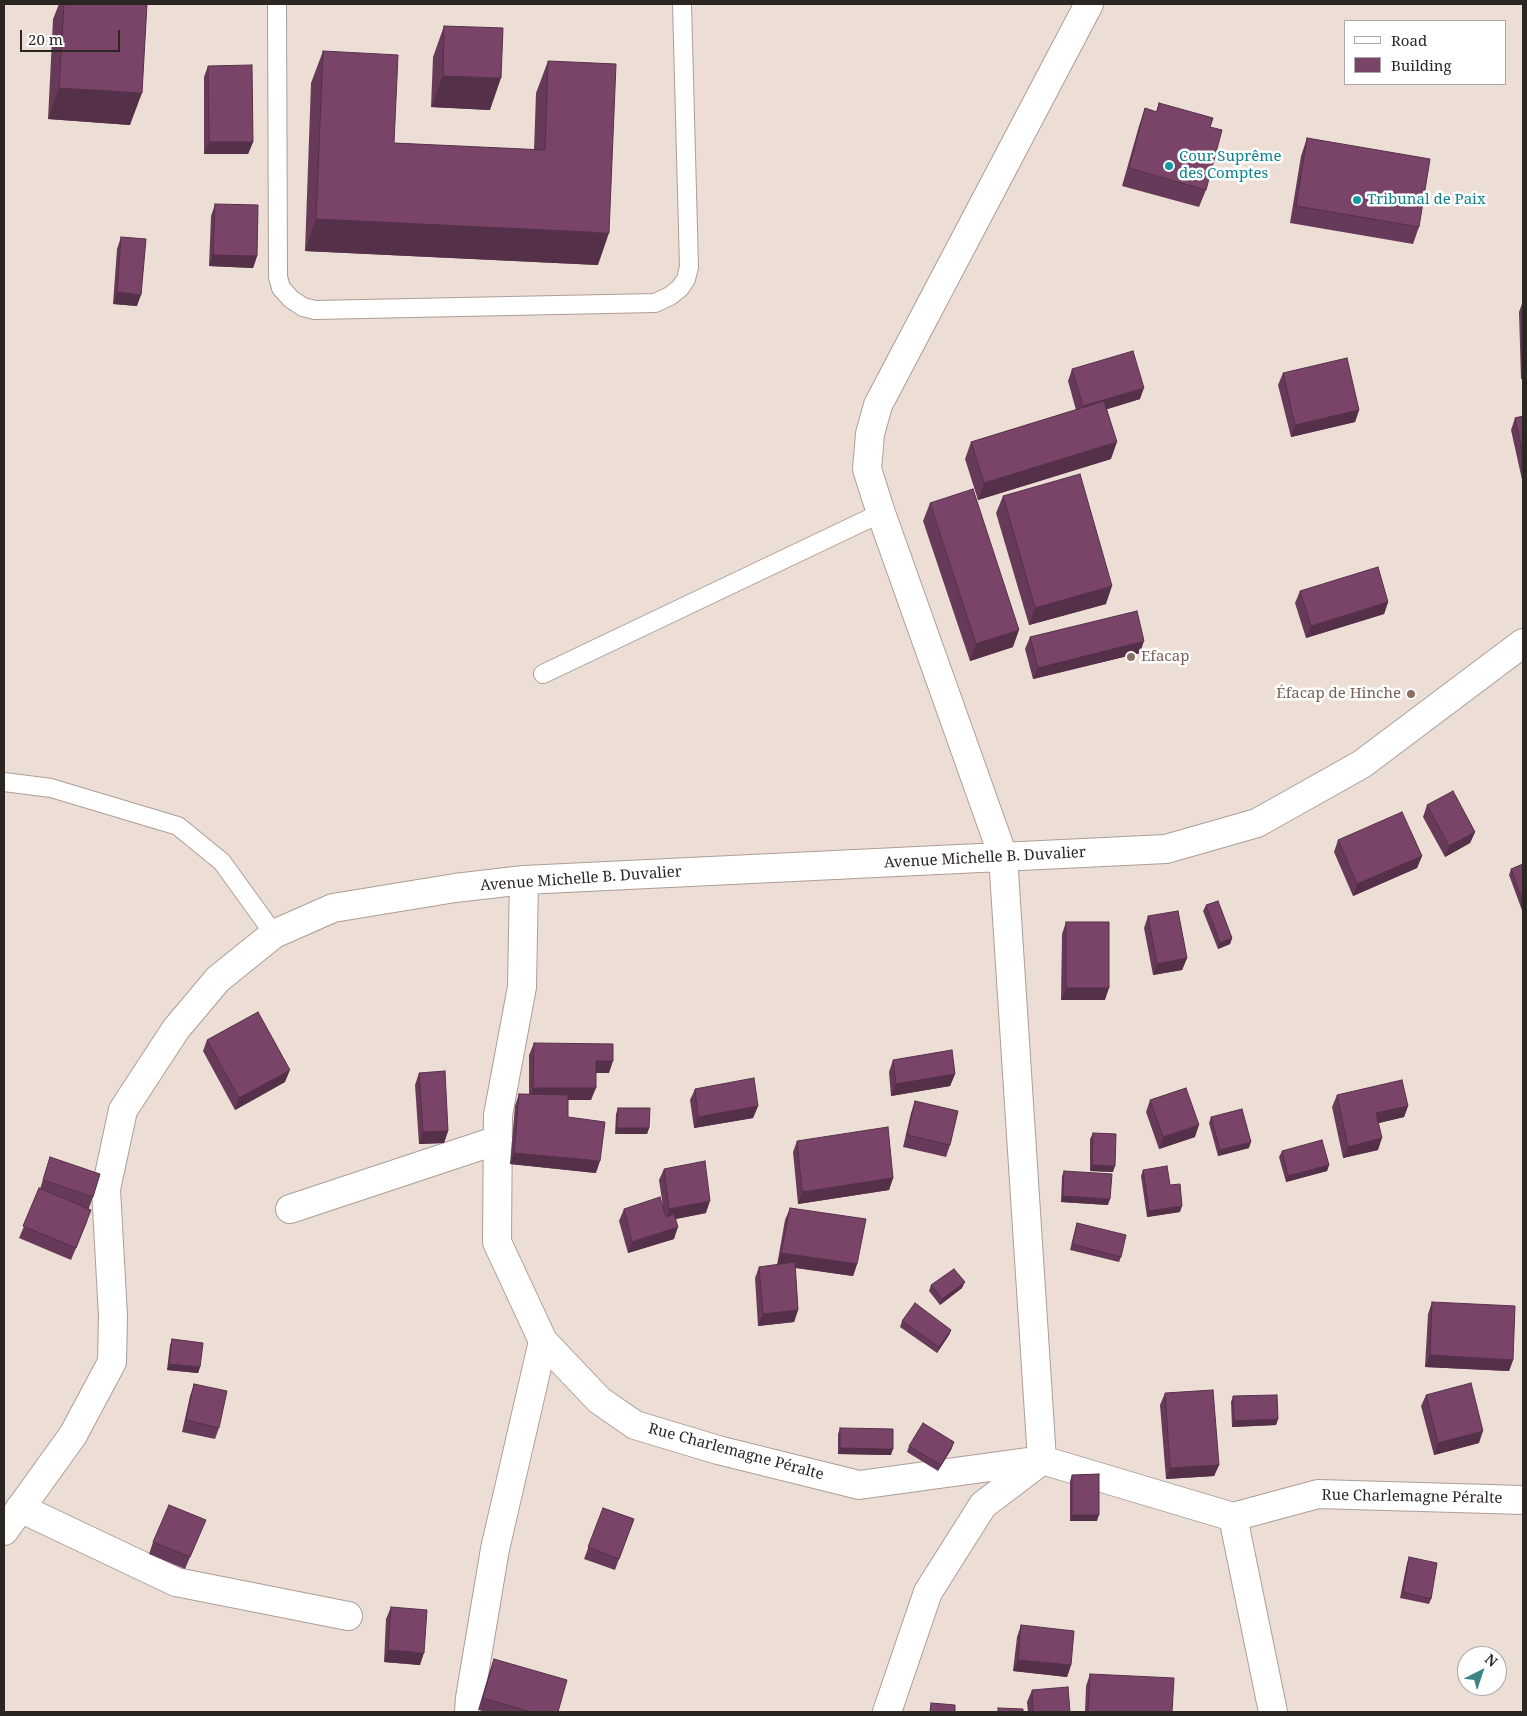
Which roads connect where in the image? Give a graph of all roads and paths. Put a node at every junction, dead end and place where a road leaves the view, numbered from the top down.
1 (277, 4) edge
2 (682, 4) edge
3 (1089, 4) edge
4 (880, 513) junction
5 (1523, 643) edge
6 (543, 674) dead end
7 (4, 782) edge
8 (1003, 856) junction
9 (524, 880) junction
10 (274, 934) junction
11 (498, 1140) junction
12 (290, 1209) dead end
13 (543, 1341) junction
14 (1042, 1460) junction
15 (1523, 1500) edge
16 (20, 1508) junction
17 (1233, 1517) junction
18 (4, 1531) edge
19 (348, 1616) dead end
20 (469, 1712) edge
21 (887, 1712) edge
22 (1273, 1712) edge

1 - 2 lane
3 - 4 street
4 - 6 lane
4 - 8 street
5 - 8 street, Avenue Michelle B. Duvalier
7 - 10 lane
8 - 9 street, Avenue Michelle B. Duvalier
8 - 14 street
9 - 10 street, Avenue Michelle B. Duvalier
9 - 11 street, Rue Charlemagne Péralte
10 - 16 street, Avenue Michelle B. Duvalier
11 - 12 street
11 - 13 street, Rue Charlemagne Péralte
13 - 14 street, Rue Charlemagne Péralte
13 - 20 street
14 - 17 street, Rue Charlemagne Péralte
14 - 21 street
15 - 17 street, Rue Charlemagne Péralte
16 - 18 street, Avenue Michelle B. Duvalier
16 - 19 street
17 - 22 street

